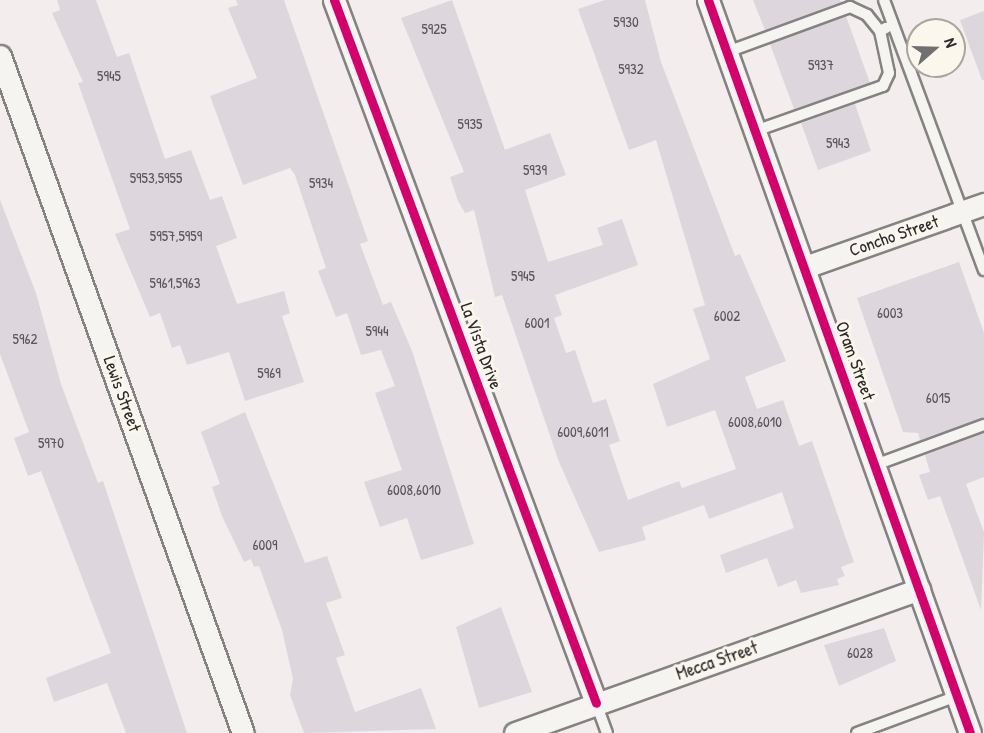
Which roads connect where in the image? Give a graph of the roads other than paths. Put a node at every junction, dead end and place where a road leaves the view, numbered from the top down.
1 (334, 0) edge
2 (708, 0) edge
3 (884, 0) edge
4 (893, 26) junction
5 (880, 31) junction
6 (727, 52) junction
7 (0, 56) edge
8 (755, 131) junction
9 (984, 204) edge
10 (963, 212) junction
11 (805, 267) junction
12 (984, 270) edge
13 (984, 425) edge
14 (875, 465) junction
15 (919, 589) junction
16 (957, 696) junction
17 (596, 703) junction
18 (243, 733) edge
19 (515, 733) edge
20 (607, 733) edge
21 (857, 733) edge
22 (970, 733) edge

1 - 17 street, La Vista Drive
2 - 6 street, Oram Street
3 - 4 lane
4 - 5 lane
4 - 10 lane
5 - 6 lane
5 - 8 lane
6 - 8 street, Oram Street
7 - 18 street, Lewis Street
8 - 11 street, Oram Street
9 - 10 street, Concho Street
10 - 11 street, Concho Street
10 - 12 lane
11 - 14 street, Oram Street
13 - 14 lane
14 - 15 street, Oram Street
15 - 16 street, Oram Street
15 - 17 street, Mecca Street
16 - 21 lane
16 - 22 street, Oram Street
17 - 19 street, Mecca Street
17 - 20 lane

